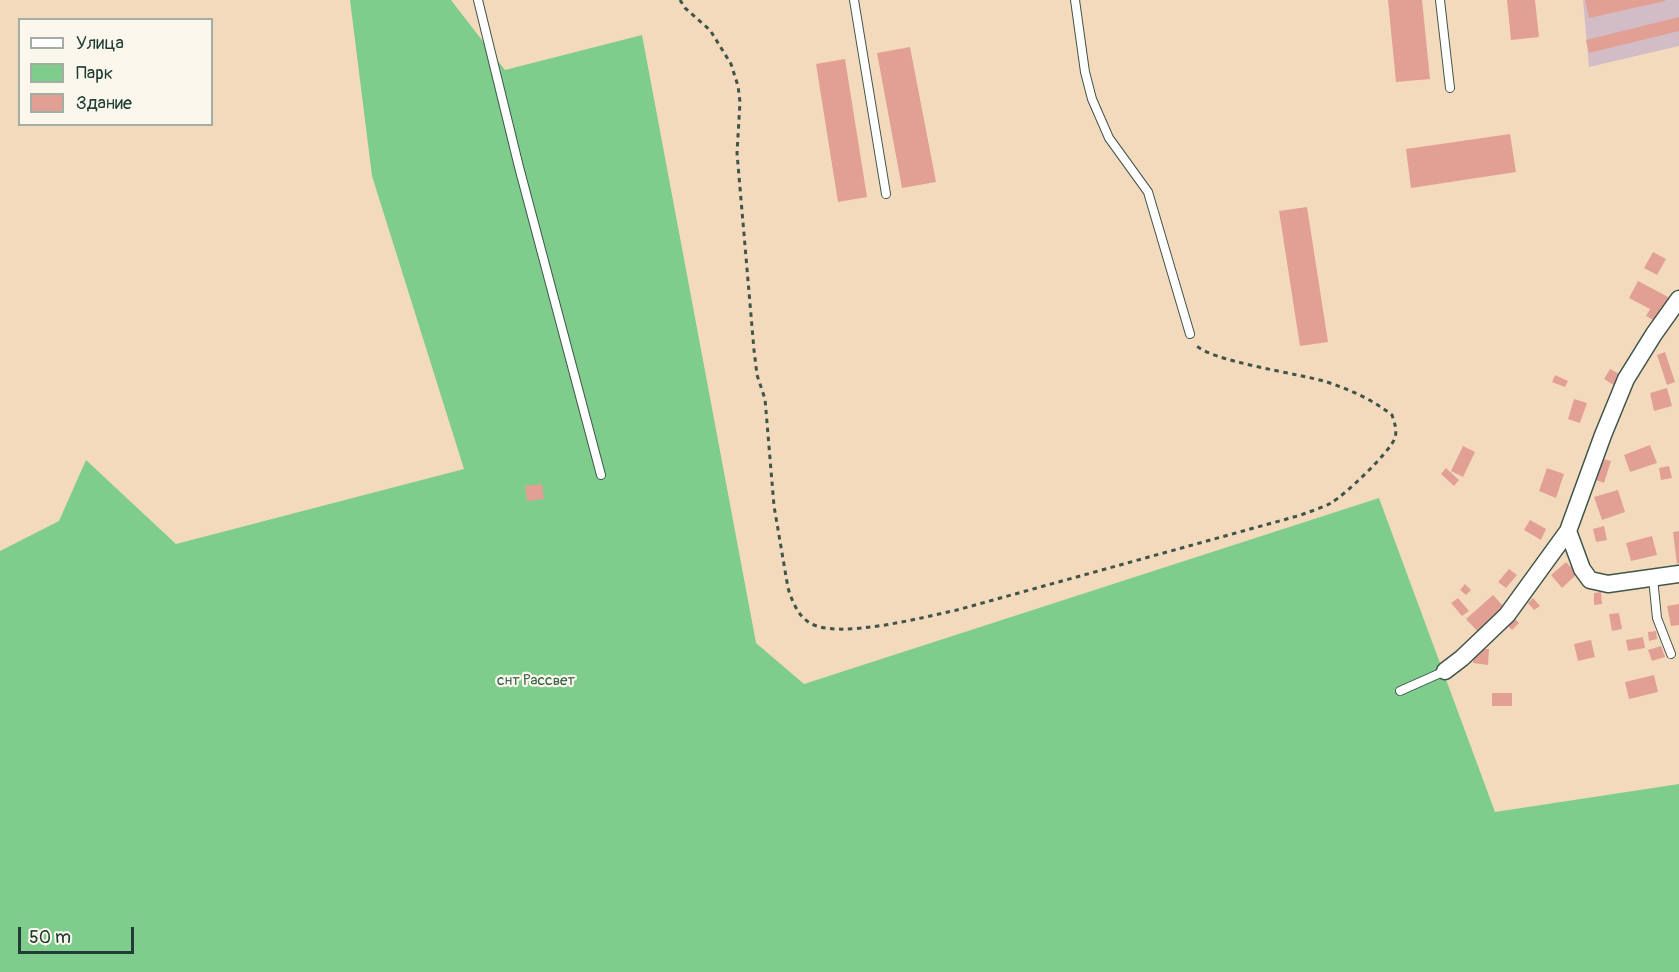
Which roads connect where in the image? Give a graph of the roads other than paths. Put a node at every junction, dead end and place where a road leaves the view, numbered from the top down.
1 (478, 0) edge
2 (854, 0) edge
3 (1075, 0) edge
4 (1440, 0) edge
5 (1450, 88) dead end
6 (886, 194) dead end
7 (1679, 299) edge
8 (1190, 334) road end
9 (601, 475) dead end
10 (1568, 531) junction
11 (1679, 574) edge
12 (1653, 578) junction
13 (1671, 654) dead end
14 (1445, 671) joint
15 (1400, 691) dead end

1 - 9 lane
2 - 6 lane
3 - 8 lane
4 - 5 lane
7 - 10 street
10 - 12 street
10 - 14 street
11 - 12 street
12 - 13 lane
14 - 15 lane

